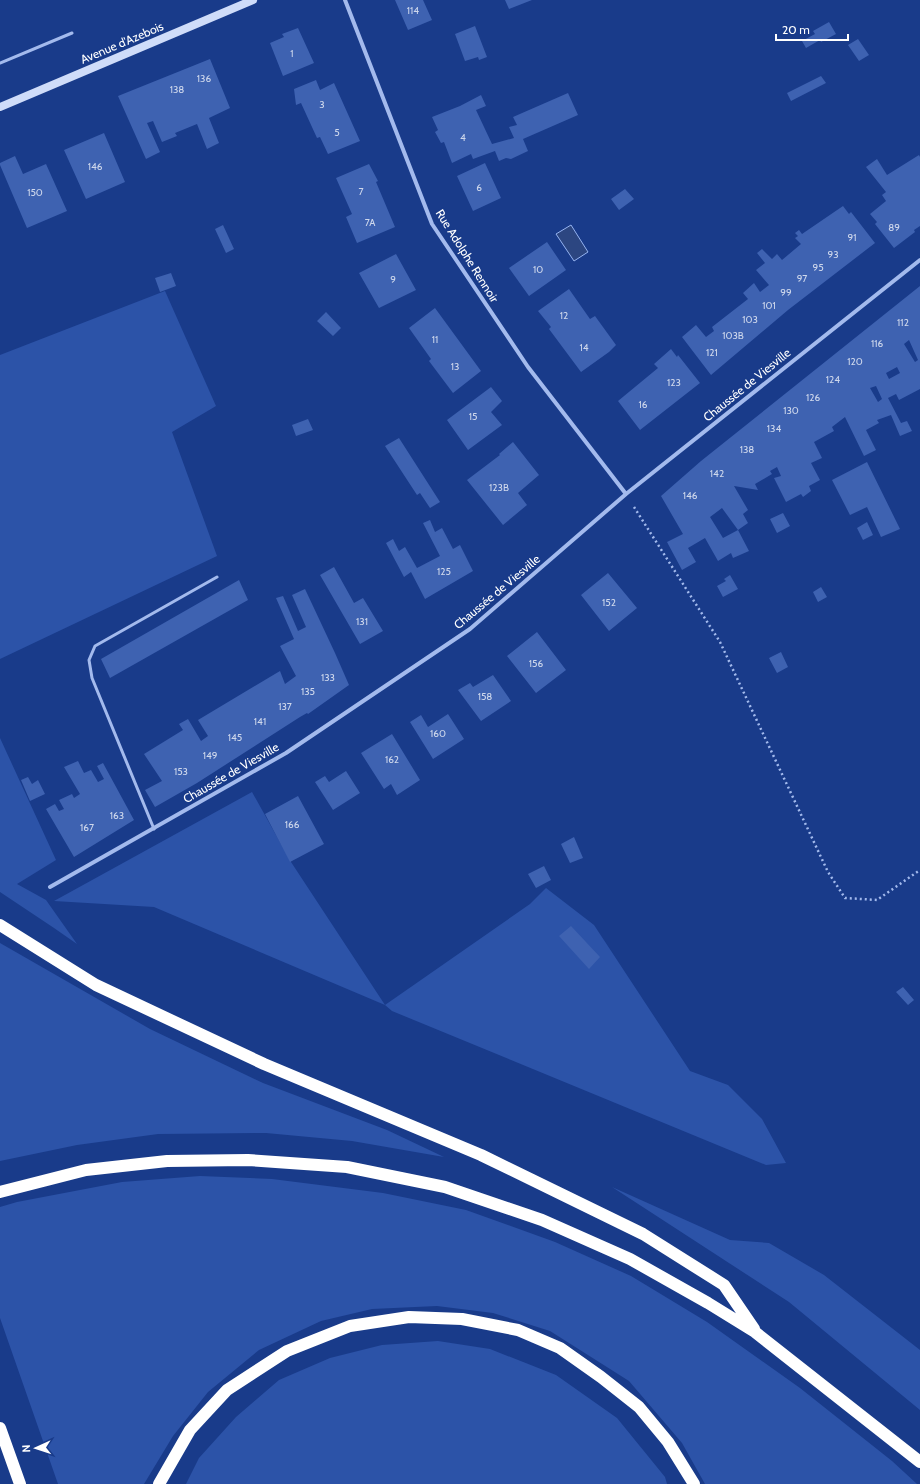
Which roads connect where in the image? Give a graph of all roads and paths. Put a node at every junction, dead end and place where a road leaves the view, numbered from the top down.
1 (254, 0) edge
2 (345, 0) edge
3 (72, 33) dead end
4 (0, 63) edge
5 (1, 104) edge
6 (920, 260) edge
7 (626, 494) junction
8 (217, 577) dead end
9 (154, 829) junction
10 (920, 870) edge
11 (50, 888) dead end
12 (0, 925) edge
13 (0, 1192) edge
14 (756, 1332) junction
15 (0, 1428) edge
16 (920, 1462) edge
17 (20, 1484) edge
18 (159, 1484) edge
19 (694, 1484) edge

1 - 5 street, Avenue d'Azebois
2 - 7 street, Rue Adolphe Rennoir
3 - 4 lane
6 - 7 street, Chaussée de Viesville
7 - 9 street, Chaussée de Viesville
7 - 10 path
8 - 9 lane
9 - 11 street, Chaussée de Viesville
12 - 14 highway
13 - 14 highway
14 - 16 highway
15 - 17 highway
18 - 19 highway

